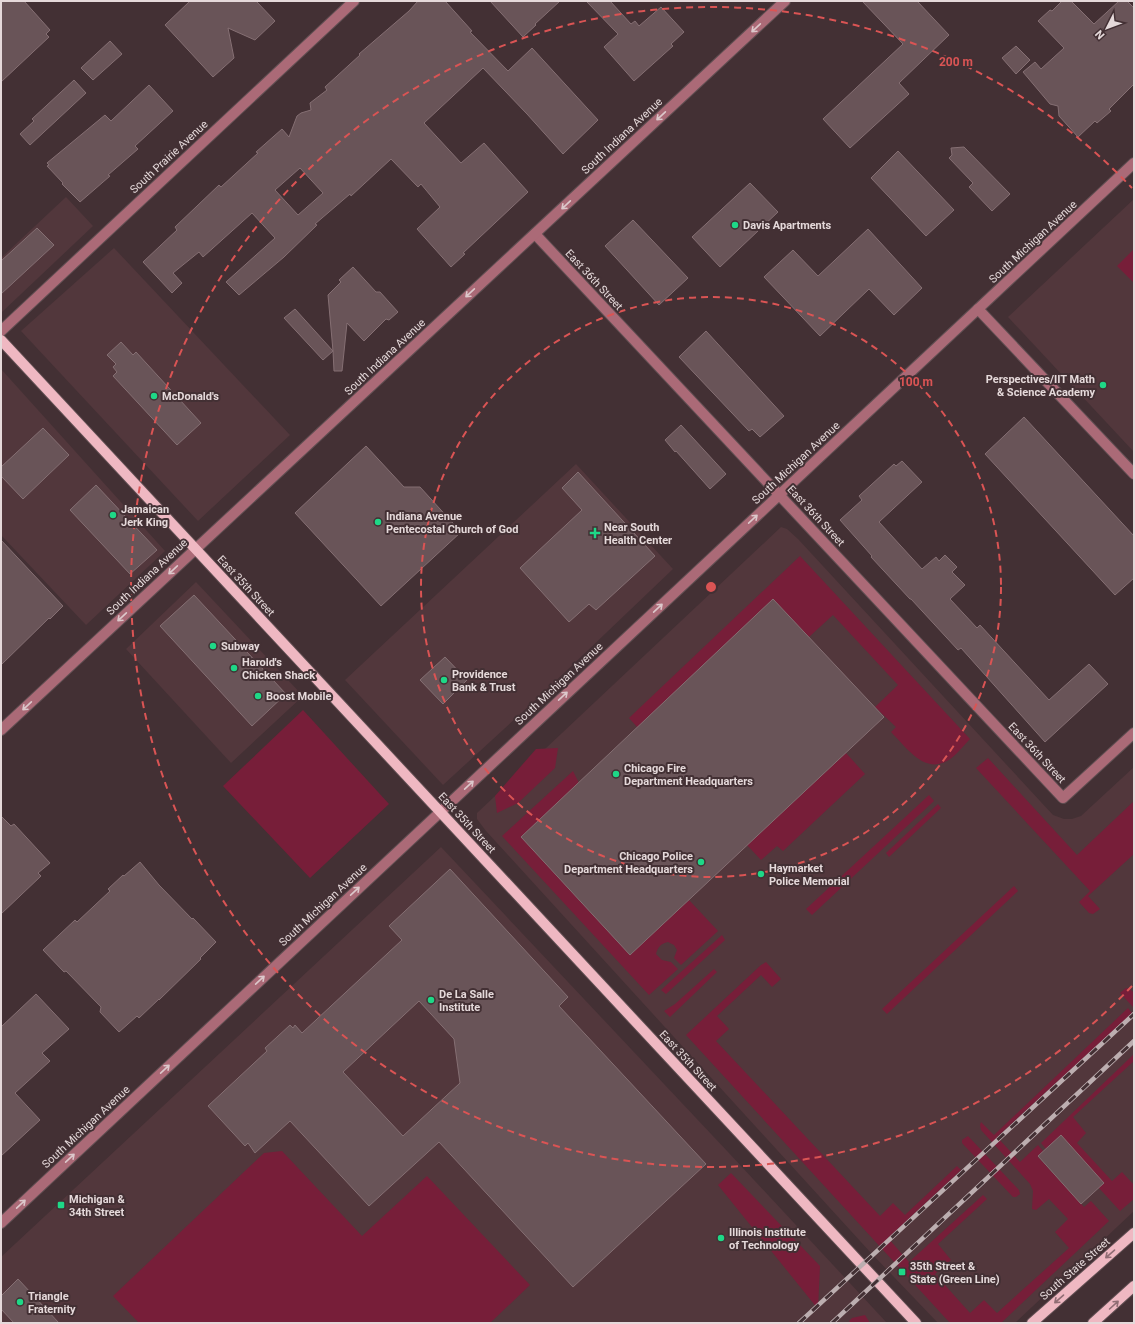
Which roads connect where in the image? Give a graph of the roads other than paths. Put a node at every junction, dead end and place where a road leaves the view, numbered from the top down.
1 (354, 1) edge
2 (785, 1) edge
3 (1134, 163) edge
4 (534, 234) junction
5 (978, 309) junction
6 (1, 331) edge
7 (1, 340) edge
8 (1134, 474) edge
9 (779, 495) junction
10 (196, 549) junction
11 (1, 730) edge
12 (1134, 733) edge
13 (440, 812) junction
14 (3, 1217) edge
15 (1134, 1234) edge
16 (1134, 1286) edge
17 (916, 1323) edge
18 (1032, 1323) edge
19 (1093, 1323) edge

1 - 6 street, South Prairie Avenue
2 -> 4 street, South Indiana Avenue
3 - 5 street, South Michigan Avenue
4 - 9 street, East 36th Street
4 -> 10 street, South Indiana Avenue
5 - 8 street
5 - 9 street, South Michigan Avenue
7 - 10 main road, East 35th Street
9 - 12 street, East 36th Street
13 -> 9 street, South Michigan Avenue
10 -> 11 street, South Indiana Avenue
10 - 13 main road, East 35th Street
14 -> 13 street, South Michigan Avenue
13 - 17 main road, East 35th Street
15 -> 18 main road, South State Street
19 -> 16 main road

